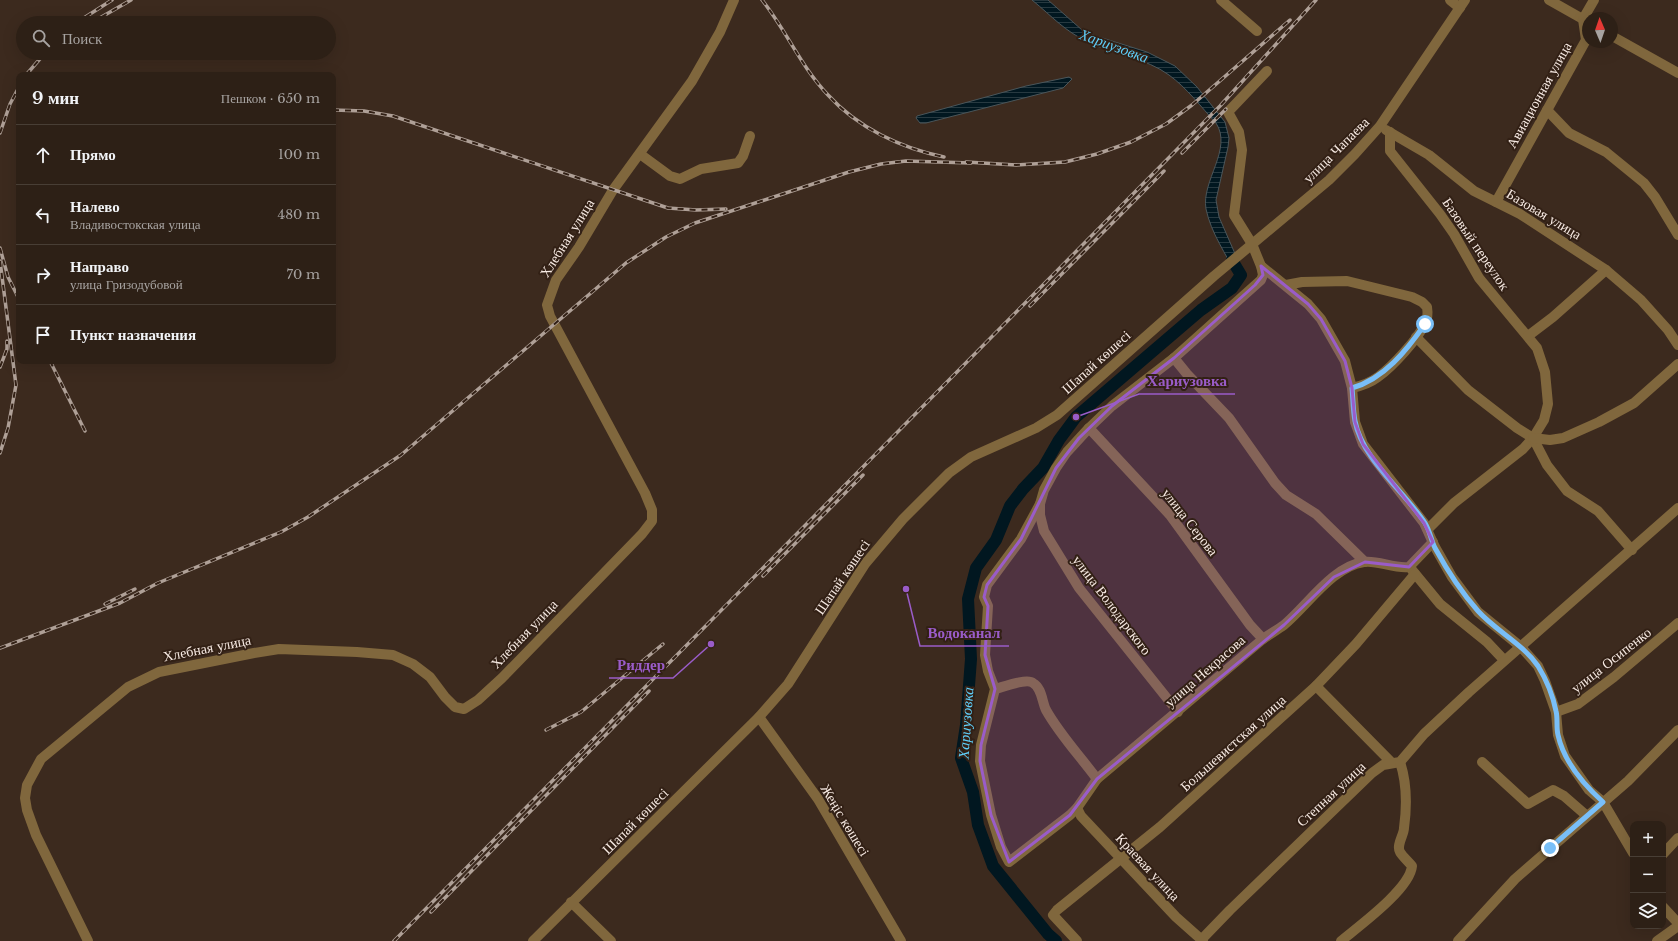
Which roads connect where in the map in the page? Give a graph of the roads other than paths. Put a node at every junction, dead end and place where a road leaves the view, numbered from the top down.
1 (734, 0) edge
2 (1221, 0) edge
3 (1450, 0) edge
4 (1549, 0) edge
5 (1594, 0) edge
6 (1462, 4) edge
7 (1589, 12) edge
8 (1582, 19) edge
9 (1257, 31) dead end
10 (1618, 39) edge
11 (1582, 47) edge
12 (1267, 71) dead end
13 (1678, 73) edge
14 (1547, 110) junction
15 (1380, 126) junction
16 (1390, 132) junction
17 (750, 136) dead end
18 (640, 154) junction
19 (1496, 202) junction
20 (1678, 234) edge
21 (1252, 244) junction
22 (1261, 266) junction
23 (1606, 270) junction
24 (1214, 276) joint
25 (1286, 285) junction
26 (1528, 336) junction
27 (1416, 337) junction
28 (1678, 345) edge
29 (1174, 358) junction
30 (1678, 364) edge
31 (1352, 388) junction
32 (1088, 428) junction
33 (1533, 438) junction
34 (1040, 504) junction
35 (1678, 508) edge
36 (1428, 529) junction
37 (1433, 542) junction
38 (1632, 550) junction
39 (1365, 562) junction
40 (1412, 570) junction
41 (1678, 623) edge
42 (1263, 639) junction
43 (1521, 647) junction
44 (1504, 660) junction
45 (1316, 686) junction
46 (995, 689) junction
47 (1178, 712) junction
48 (1556, 712) junction
49 (759, 717) junction
50 (1678, 730) edge
51 (1396, 762) junction
52 (1482, 762) dead end
53 (1097, 779) junction
54 (1603, 802) junction
55 (1076, 808) junction
56 (1587, 816) junction
57 (1678, 838) edge
58 (1630, 848) edge
59 (1666, 851) edge
60 (1120, 858) junction
61 (571, 902) junction
62 (1666, 909) edge
63 (1678, 923) edge
64 (1678, 926) edge
65 (1202, 940) edge
66 (88, 941) edge
67 (533, 941) edge
68 (611, 941) edge
69 (900, 941) edge
70 (1077, 941) edge
71 (1341, 941) edge
72 (1458, 941) edge
73 (1657, 941) edge

1 - 18 street, Хлебная улица
2 - 9 street
3 - 6 street
4 - 8 street
5 - 7 street
6 - 15 street, улица Чапаева
10 - 13 street
11 - 14 street, Авиационная улица
12 - 21 street
14 - 19 street, Авиационная улица
14 - 20 street
15 - 16 street, Базовая улица
15 - 21 street, улица Чапаева
16 - 19 street, Базовая улица
16 - 26 street, Базовый переулок
17 - 18 street
18 - 66 street, Хлебная улица
19 - 23 street, Базовая улица
21 - 22 street
21 - 24 street, улица Чапаева
22 - 25 street
22 - 29 street, улица Володарского
23 - 26 street
23 - 28 street, Базовая улица
24 - 49 street, Шапай көшесі
25 - 27 street
25 - 31 street
26 - 33 street, Базовый переулок
27 - 31 street
27 - 33 street
29 - 32 street, улица Володарского
29 - 39 street
30 - 33 street
31 - 36 street
32 - 34 street, улица Володарского
32 - 42 street, улица Серова
33 - 36 street, Базовый переулок
33 - 38 street
34 - 46 street
34 - 47 street, улица Володарского
35 - 38 street, Степная улица
36 - 37 street
37 - 40 street
37 - 43 street
38 - 43 street, Степная улица
39 - 40 street, улица Некрасова
39 - 42 street, улица Некрасова
40 - 44 street
40 - 45 street, Большевистская улица
41 - 48 street, улица Осипенко
42 - 47 street, улица Некрасова
43 - 44 street, Степная улица
43 - 48 street
44 - 51 street, Степная улица
45 - 51 street
45 - 60 street, Большевистская улица
46 - 53 street
46 - 55 street, улица Некрасова
47 - 53 street, улица Некрасова
48 - 54 street
49 - 61 street, Шапай көшесі
49 - 69 street, Жеңіс көшесі
50 - 54 street
51 - 65 street, Степная улица
51 - 71 street
52 - 56 street
53 - 55 street, улица Некрасова
54 - 56 street
54 - 58 street
55 - 60 street, Краевая улица
56 - 72 street
57 - 59 street
60 - 65 street, Краевая улица
60 - 70 street, Большевистская улица
61 - 67 street, Шапай көшесі
61 - 68 street
62 - 63 street
64 - 73 street

